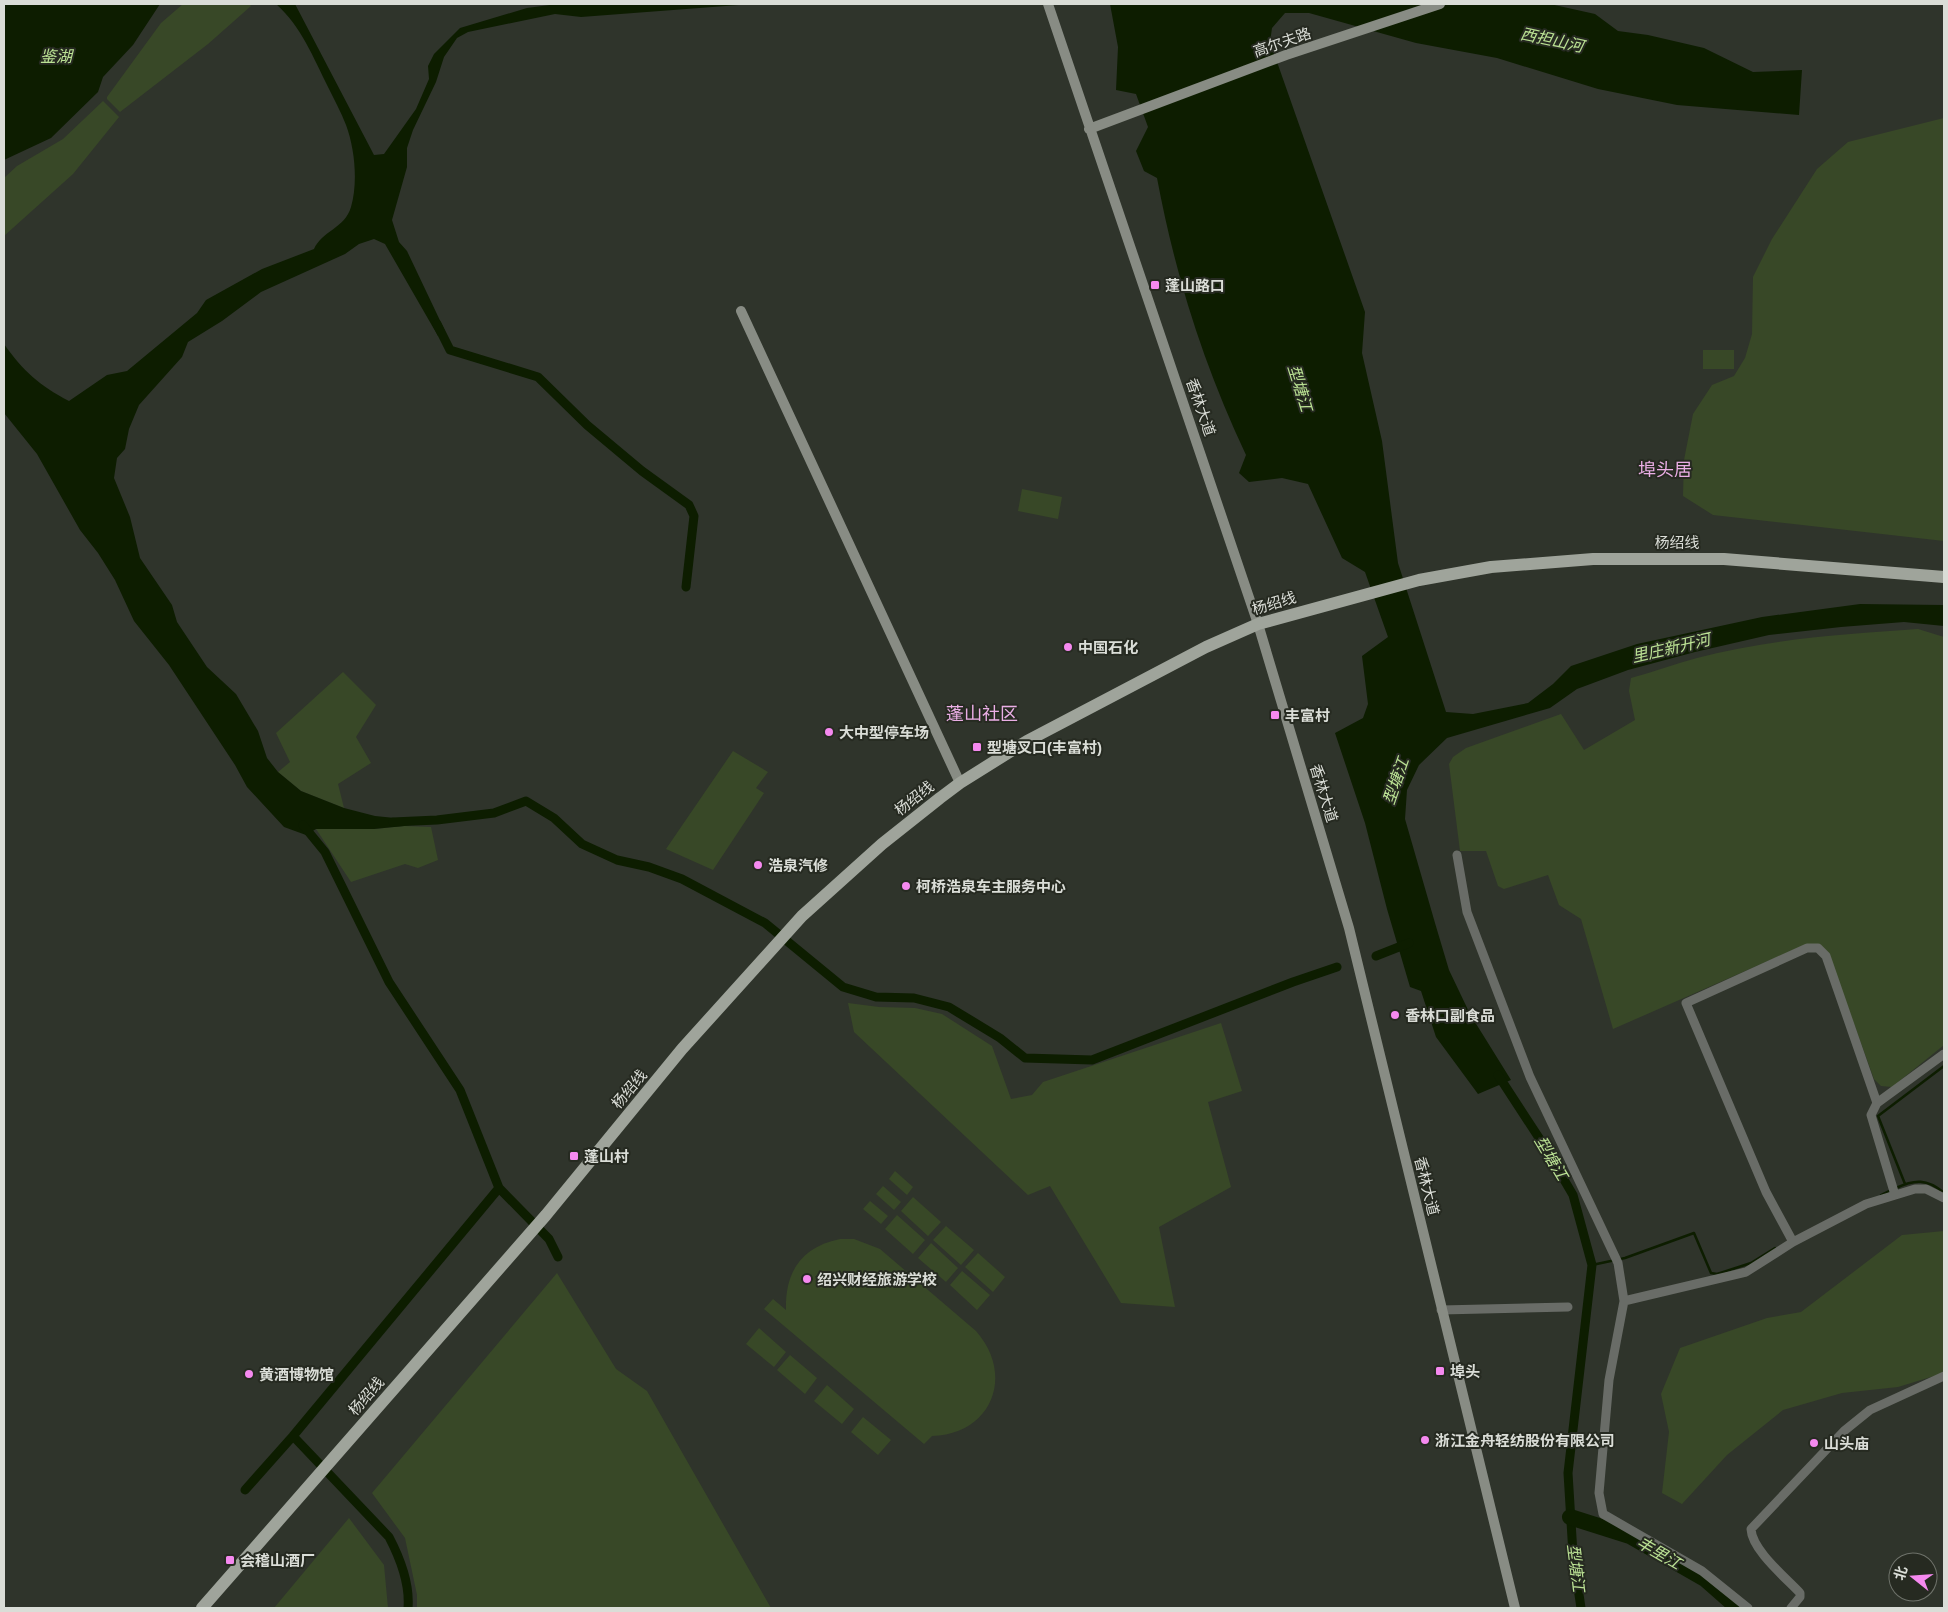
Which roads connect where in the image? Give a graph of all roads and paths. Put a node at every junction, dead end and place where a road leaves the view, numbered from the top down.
1 (1048, 4) edge
2 (1440, 4) edge
3 (1089, 128) junction
4 (741, 311) dead end
5 (1944, 576) edge
6 (1258, 624) junction
7 (960, 783) junction
8 (1457, 855) dead end
9 (1944, 1054) edge
10 (1877, 1103) junction
11 (1894, 1190) junction
12 (1944, 1198) edge
13 (1791, 1238) junction
14 (1624, 1301) junction
15 (1568, 1307) dead end
16 (1441, 1310) junction
17 (1944, 1376) edge
18 (202, 1608) edge
19 (1515, 1608) edge
20 (1748, 1608) edge
21 (1792, 1608) edge

1 - 3 street, 香林大道
2 - 3 street, 高尔夫路
3 - 6 street, 香林大道
4 - 7 street
5 - 6 main road, 杨绍线
6 - 7 main road, 杨绍线
6 - 16 street, 香林大道
7 - 18 main road, 杨绍线
8 - 14 street
9 - 10 street
10 - 11 street
10 - 13 street
11 - 12 street
11 - 13 street
13 - 14 street
14 - 20 street
15 - 16 street
16 - 19 street, 香林大道
17 - 21 street

